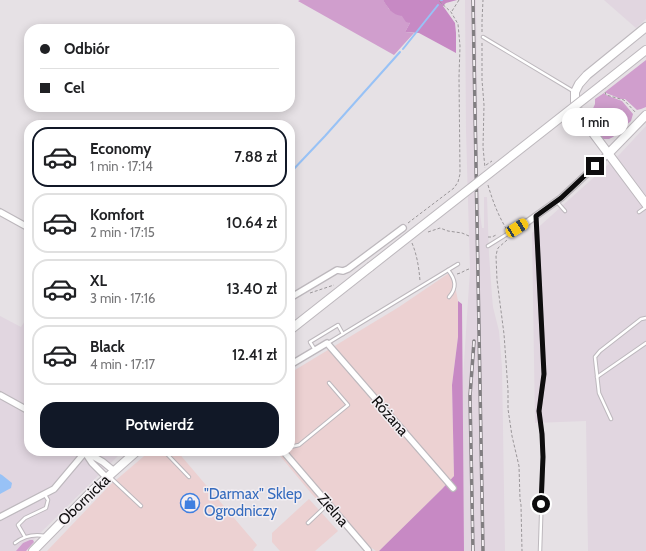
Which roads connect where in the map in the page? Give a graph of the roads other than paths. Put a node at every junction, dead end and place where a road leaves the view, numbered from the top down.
1 (646, 27) edge
2 (483, 37) road end
3 (646, 50) edge
4 (575, 92) junction
5 (642, 115) edge
6 (608, 154) junction
7 (556, 201) junction
8 (646, 204) edge
9 (646, 207) edge
10 (564, 211) dead end
11 (0, 212) edge
12 (640, 212) dead end
13 (536, 216) junction
14 (526, 223) joint
15 (24, 225) edge
16 (403, 228) road end
17 (488, 246) dead end
18 (538, 258) junction
19 (541, 260) dead end
20 (458, 264) dead end
21 (448, 270) junction
22 (295, 295) edge
23 (449, 297) dead end
24 (646, 318) edge
25 (295, 326) edge
26 (343, 334) junction
27 (646, 343) edge
28 (327, 344) junction
29 (316, 350) junction
30 (295, 362) edge
31 (597, 377) junction
32 (329, 383) dead end
33 (0, 395) edge
34 (24, 408) edge
35 (611, 419) dead end
36 (295, 446) edge
37 (81, 456) edge
38 (88, 456) edge
39 (93, 456) edge
40 (131, 456) edge
41 (169, 456) edge
42 (287, 456) edge
43 (110, 475) junction
44 (189, 477) dead end
45 (453, 488) dead end
46 (44, 494) junction
47 (329, 504) junction
48 (141, 506) dead end
49 (0, 517) edge
50 (308, 523) dead end
51 (47, 536) junction
52 (25, 537) junction
53 (15, 543) dead end
54 (368, 550) dead end
55 (33, 551) edge
56 (540, 551) edge

1 - 4 main road
2 - 4 lane
3 - 25 main road, bridge
4 - 6 main road
5 - 6 main road
6 - 7 street
6 - 8 main road
7 - 10 lane
7 - 13 street
9 - 12 lane
11 - 15 street
13 - 14 street
13 - 18 lane
14 - 17 lane
16 - 22 street
18 - 19 lane
18 - 56 lane
20 - 21 lane
21 - 23 lane
21 - 26 lane
24 - 31 lane
26 - 28 lane
26 - 29 lane
27 - 31 lane
28 - 29 street
28 - 45 street, Różana
29 - 30 street
31 - 35 lane
32 - 36 lane
33 - 34 street
37 - 46 street
38 - 43 street
39 - 43 street
40 - 43 main road, Obornicka
41 - 44 lane
42 - 47 street, Zielna
43 - 48 lane
43 - 51 main road, Obornicka
46 - 49 street
46 - 52 lane
47 - 50 lane
47 - 54 street, Zielna
51 - 52 lane
51 - 55 main road, Obornicka
52 - 53 lane

